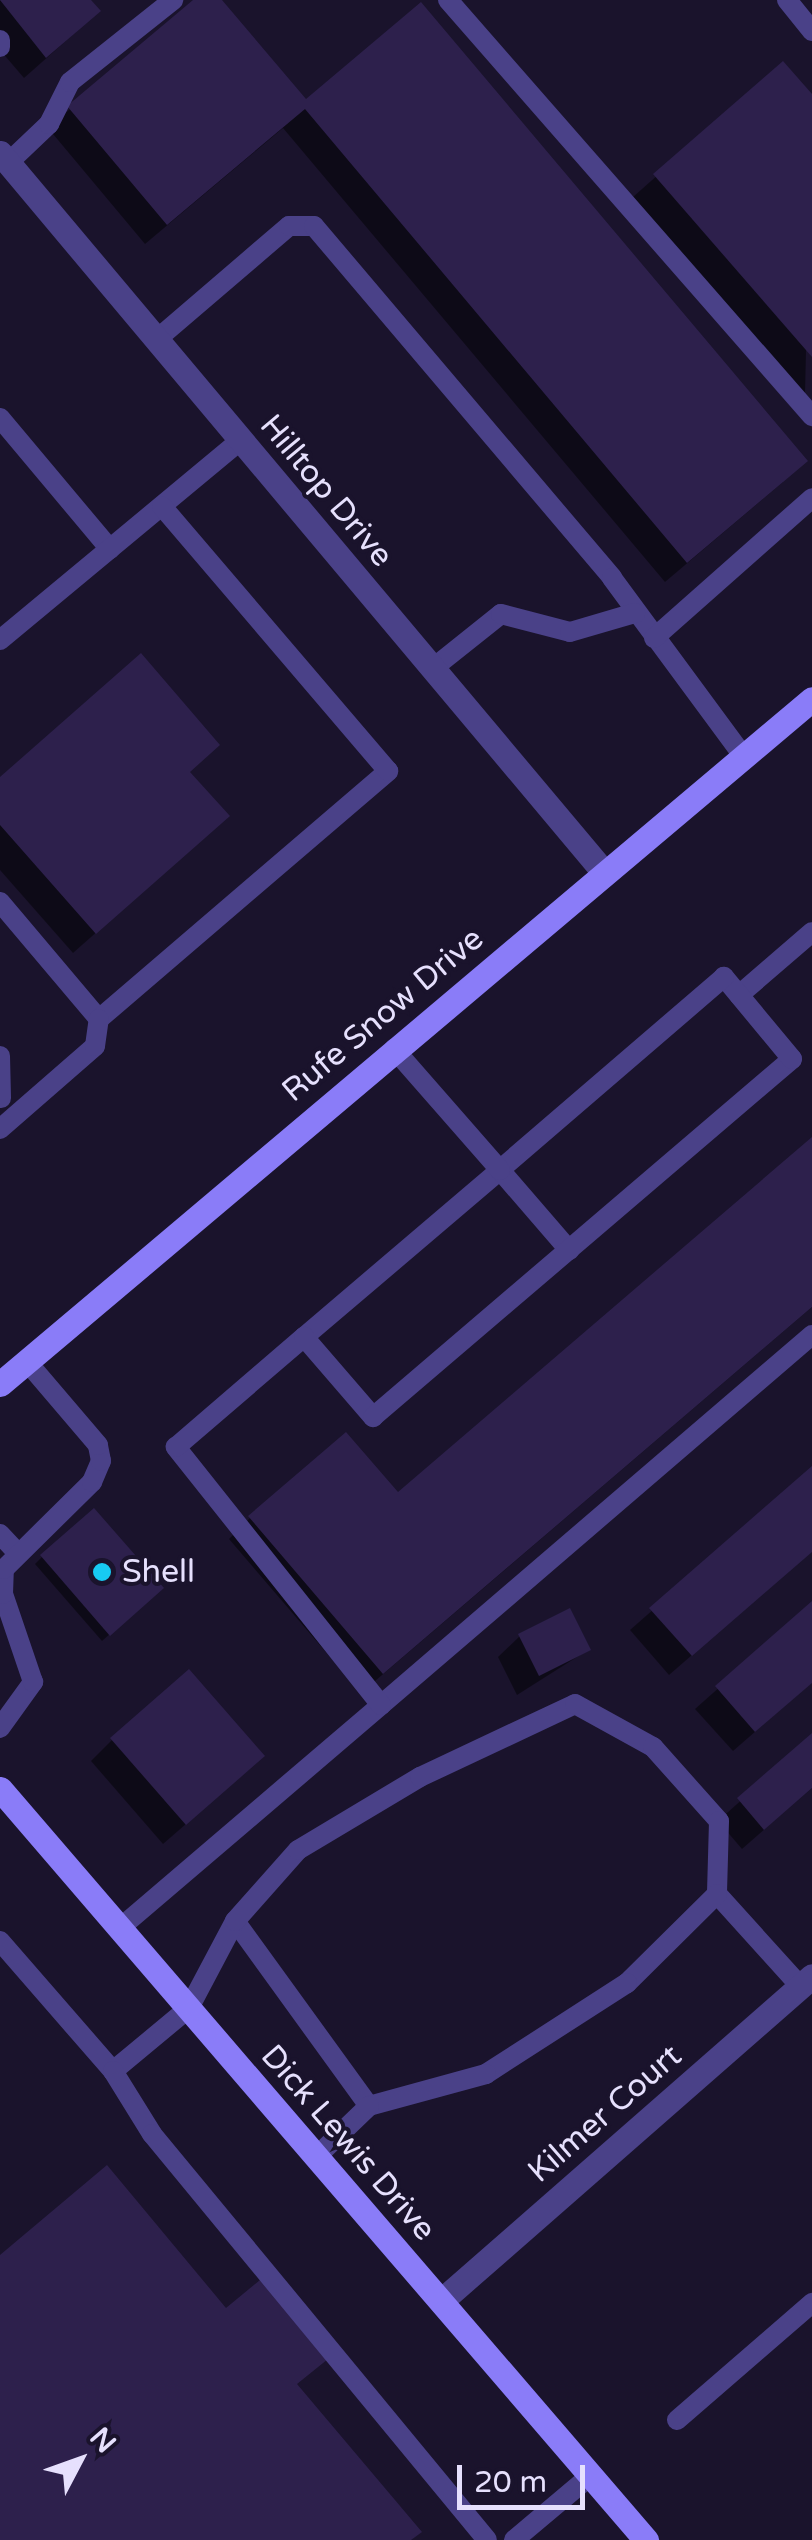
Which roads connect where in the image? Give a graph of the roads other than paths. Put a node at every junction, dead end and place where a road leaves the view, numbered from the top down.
1 (173, 0) edge
2 (448, 0) edge
3 (787, 0) edge
4 (812, 31) edge
5 (4, 158) edge
6 (156, 340) junction
7 (812, 416) edge
8 (0, 418) edge
9 (241, 440) junction
10 (812, 498) edge
11 (162, 506) junction
12 (110, 549) junction
13 (635, 613) junction
14 (654, 638) junction
15 (0, 640) edge
16 (432, 668) junction
17 (811, 703) edge
18 (742, 756) junction
19 (602, 872) junction
20 (0, 902) edge
21 (812, 932) edge
22 (740, 995) junction
23 (99, 1019) junction
24 (394, 1049) junction
25 (0, 1056) edge
26 (0, 1098) edge
27 (8, 1122) edge
28 (500, 1170) junction
29 (569, 1250) junction
30 (812, 1335) edge
31 (304, 1337) junction
32 (27, 1362) junction
33 (0, 1384) edge
34 (0, 1534) edge
35 (15, 1550) junction
36 (381, 1704) junction
37 (0, 1728) edge
38 (0, 1789) edge
39 (717, 1894) junction
40 (235, 1921) junction
41 (120, 1928) junction
42 (0, 1941) edge
43 (806, 1981) edge
44 (189, 2008) junction
45 (113, 2071) junction
46 (369, 2106) junction
47 (317, 2156) junction
48 (442, 2301) junction
49 (812, 2304) edge
50 (677, 2420) dead end
51 (590, 2476) junction
52 (487, 2540) edge
53 (514, 2540) edge
54 (646, 2540) edge

1 - 5 lane
2 - 7 lane
3 - 4 lane
5 - 6 street, Hilltop Drive
6 - 9 street, Hilltop Drive
6 - 13 lane
8 - 12 lane
9 - 11 lane
9 - 16 street, Hilltop Drive
10 - 14 lane
11 - 12 lane
11 - 23 lane
12 - 15 lane
13 - 14 lane
13 - 16 lane
14 - 18 lane
16 - 19 street, Hilltop Drive
17 - 18 main road, Rufe Snow Drive
18 - 19 main road, Rufe Snow Drive
19 - 24 main road, Rufe Snow Drive
20 - 23 lane
21 - 22 lane
22 - 28 lane
22 - 29 lane
23 - 27 lane
24 - 28 lane
24 - 32 main road, Rufe Snow Drive
25 - 26 lane
26 - 27 lane
28 - 29 lane
28 - 31 lane
29 - 31 lane
30 - 36 lane
31 - 36 lane
32 - 33 main road, Rufe Snow Drive
32 - 35 lane
34 - 35 lane
35 - 37 lane
36 - 41 lane
38 - 41 main road, Dick Lewis Drive
39 - 40 lane
39 - 43 lane
39 - 46 lane
40 - 44 lane
40 - 46 lane
41 - 44 main road, Dick Lewis Drive
42 - 45 lane
43 - 48 street, Kilmer Court
44 - 45 lane
44 - 47 main road, Dick Lewis Drive
45 - 52 lane
46 - 47 lane
47 - 48 main road, Dick Lewis Drive
48 - 51 main road, Dick Lewis Drive
49 - 50 lane
51 - 53 lane
51 - 54 main road, Dick Lewis Drive

